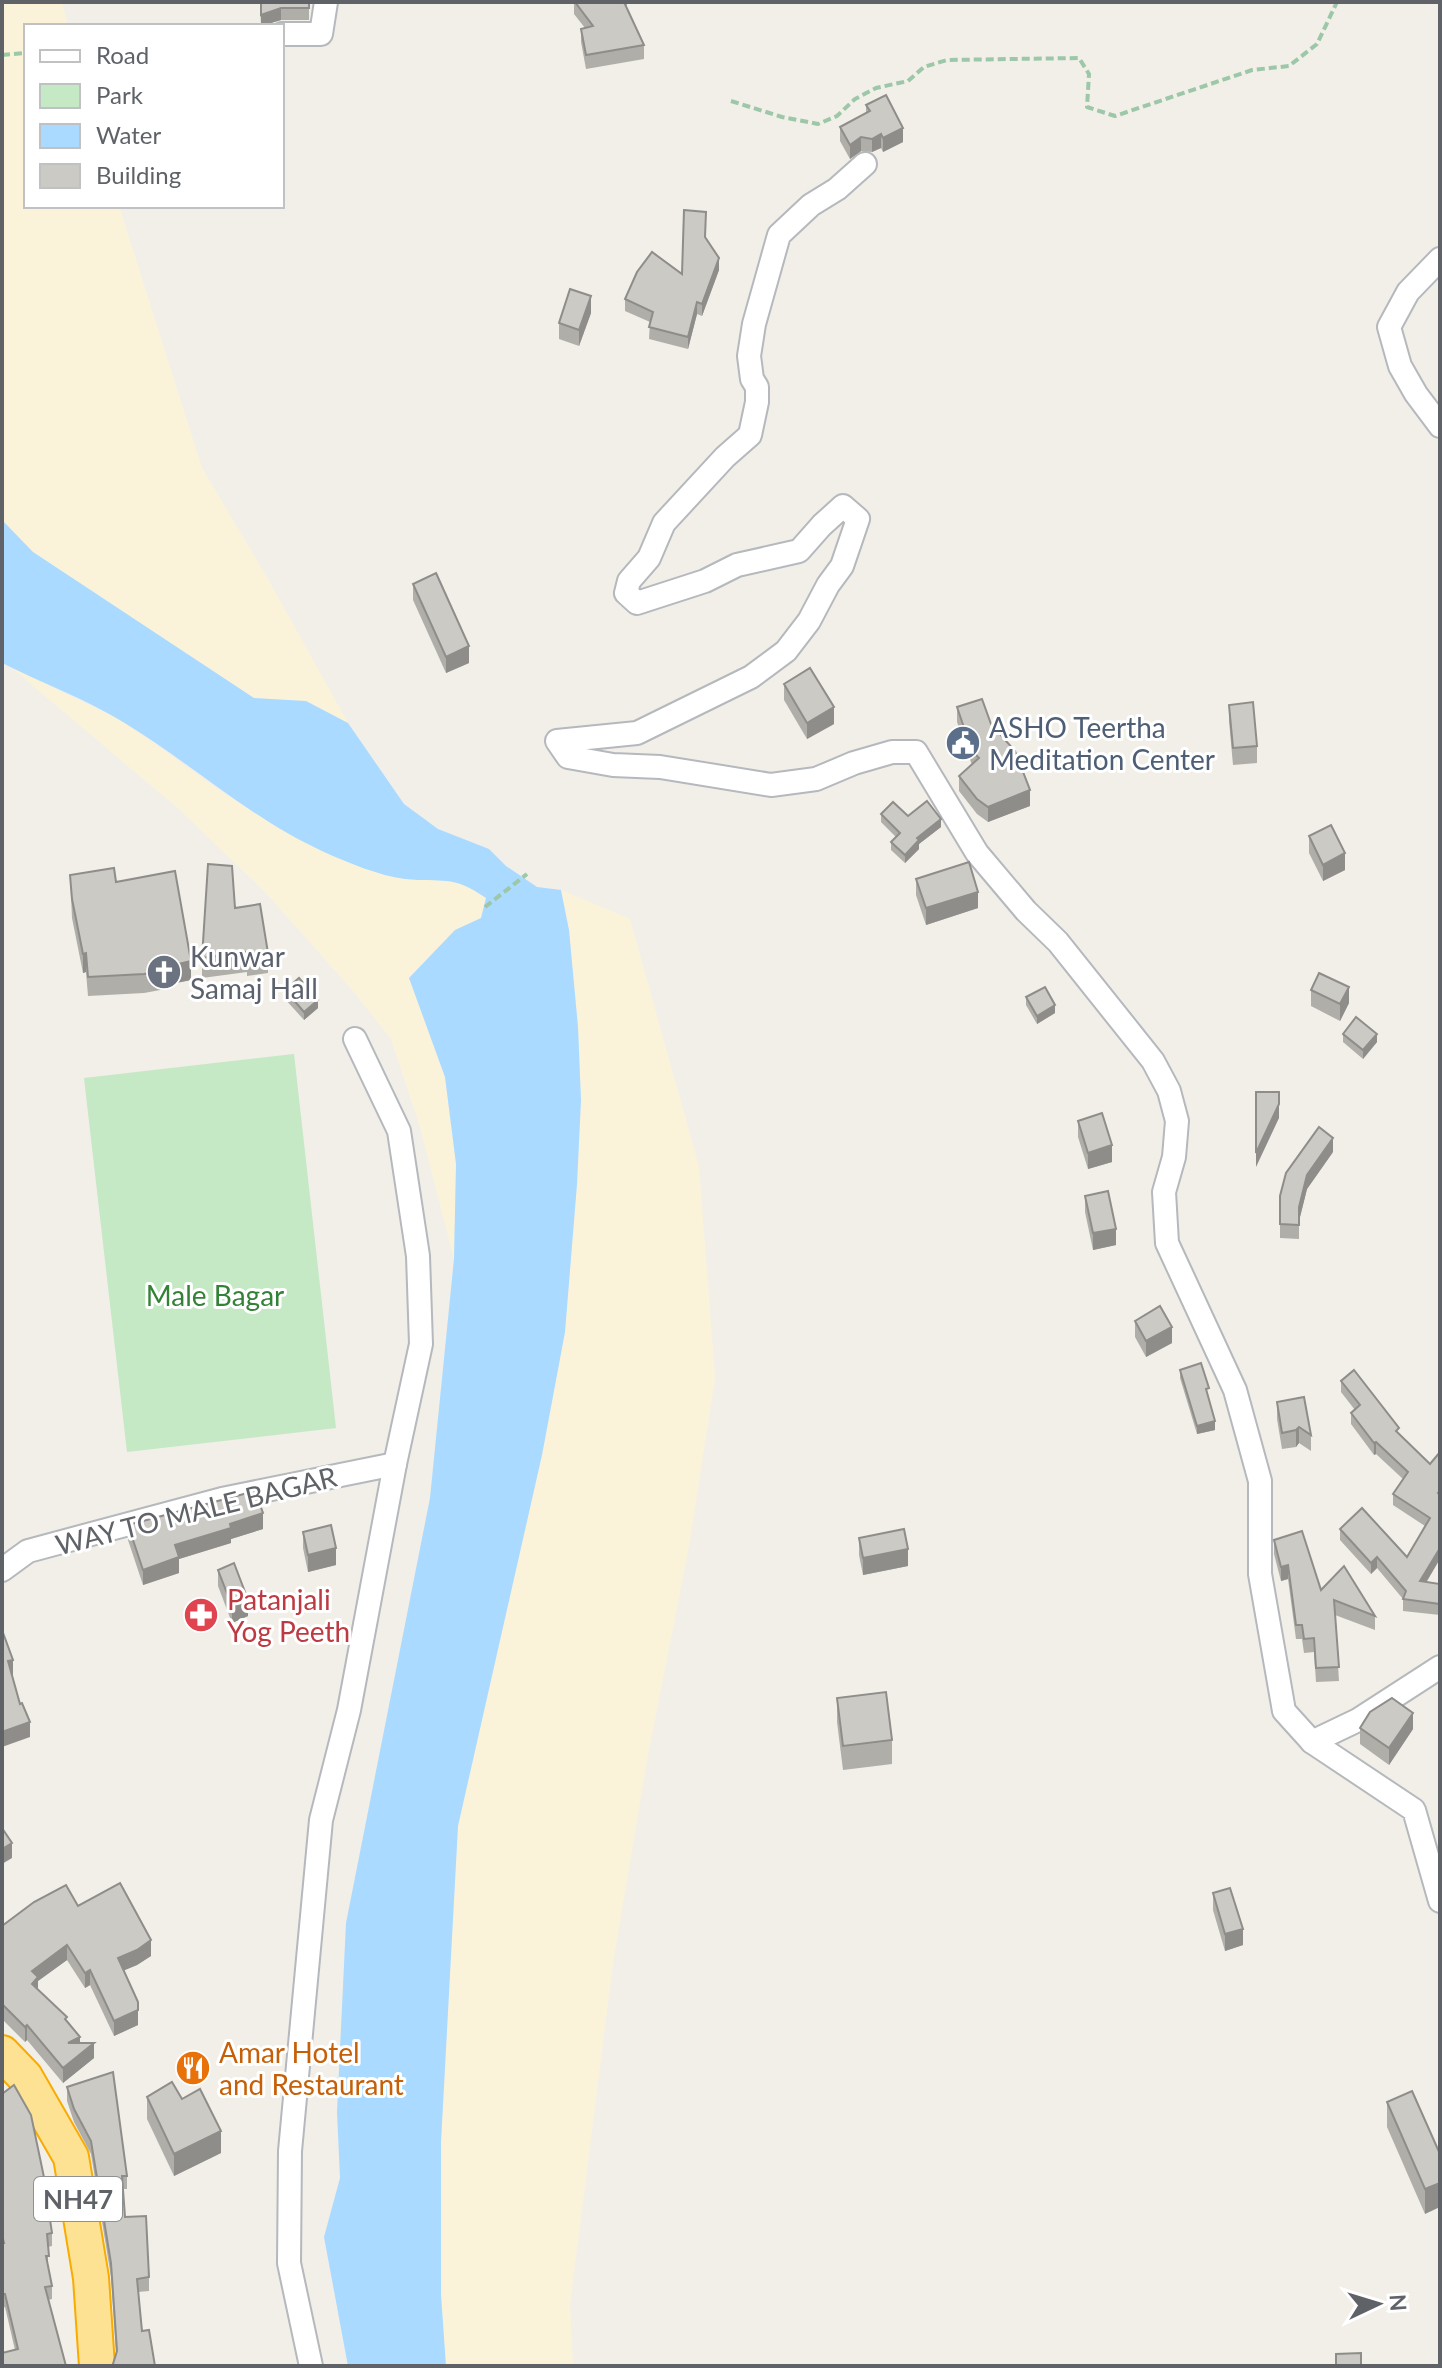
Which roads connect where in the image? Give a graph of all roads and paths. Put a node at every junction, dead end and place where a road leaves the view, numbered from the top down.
1 (326, 2) edge
2 (1337, 2) edge
3 (284, 34) edge
4 (24, 53) edge
5 (2, 55) edge
6 (731, 101) dead end
7 (865, 164) dead end
8 (1440, 259) edge
9 (1440, 426) edge
10 (527, 874) dead end
11 (485, 907) dead end
12 (355, 1039) dead end
13 (395, 1464) junction
14 (2, 1570) edge
15 (1440, 1667) edge
16 (1312, 1742) junction
17 (1440, 1901) edge
18 (2, 2053) edge
19 (97, 2366) edge
20 (311, 2366) edge

1 - 3 street
2 - 6 path
4 - 5 path
7 - 16 street
8 - 9 street
10 - 11 path
12 - 13 street
13 - 14 street, WAY TO MALE BAGAR
13 - 20 street
15 - 16 street
16 - 17 street
18 - 19 highway, NH47

